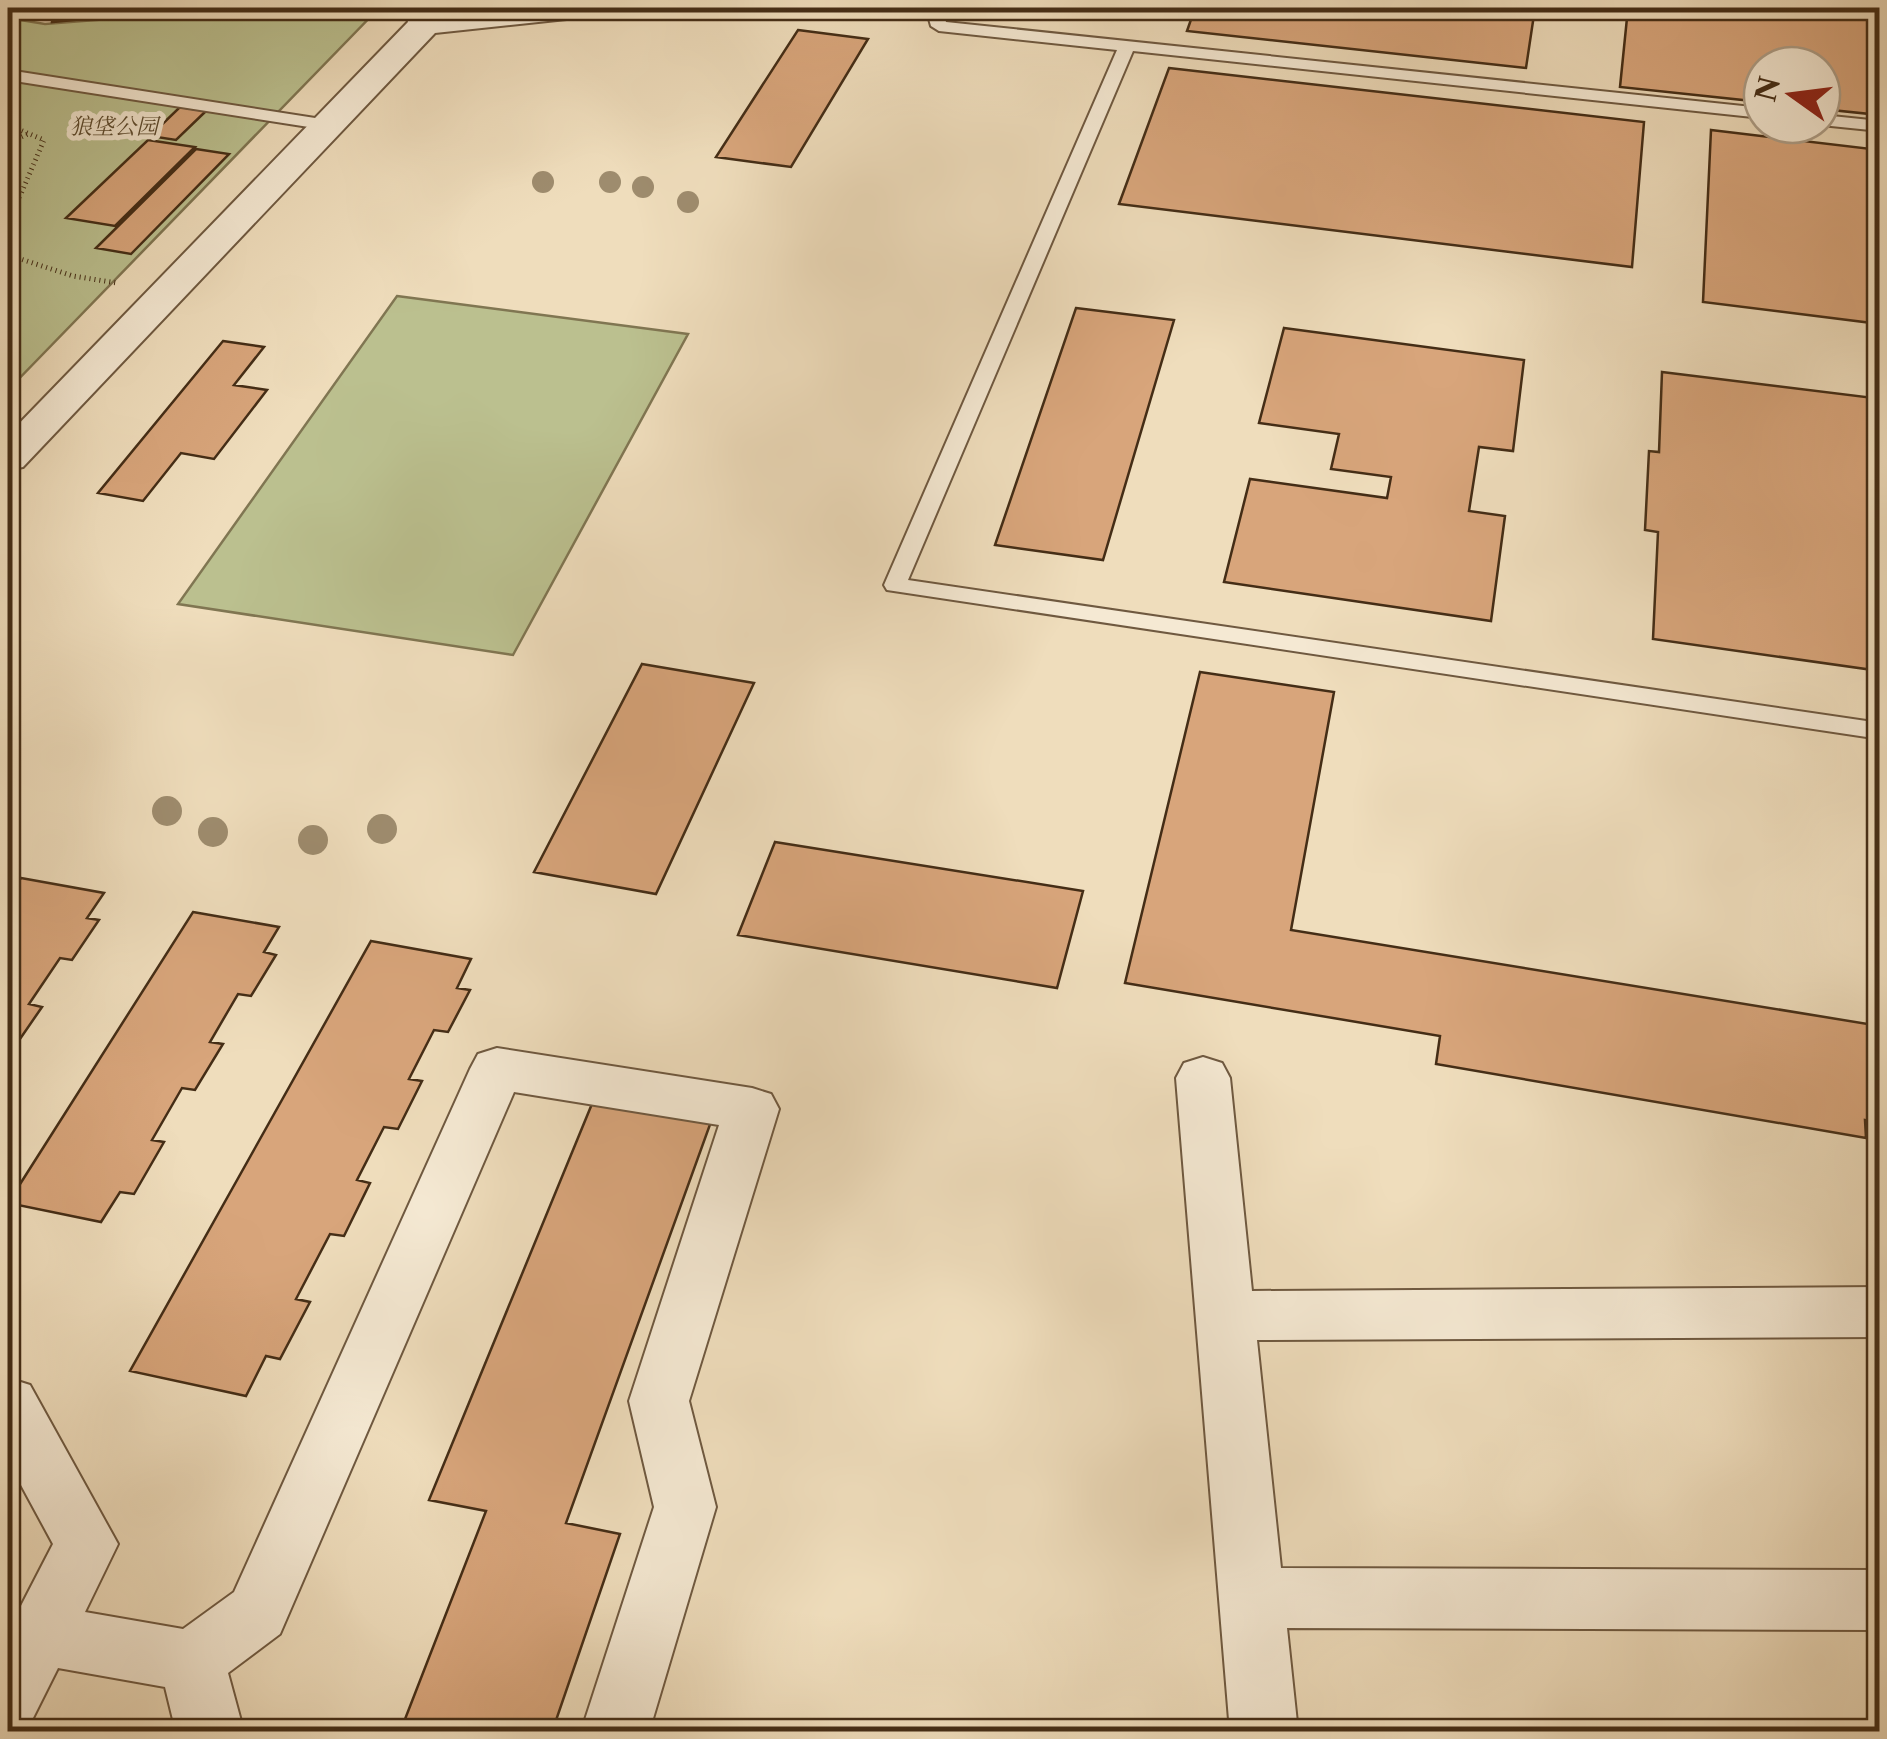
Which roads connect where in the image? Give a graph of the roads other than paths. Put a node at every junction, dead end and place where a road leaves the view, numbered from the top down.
1 (576, 8) edge
2 (934, 8) edge
3 (423, 16) edge
4 (1127, 46) junction
5 (8, 75) edge
6 (1742, 112) edge
7 (1842, 122) edge
8 (328, 126) junction
9 (1880, 126) edge
10 (8, 458) edge
11 (1880, 731) edge
12 (1203, 1078) dead end
13 (1880, 1312) edge
14 (1225, 1316) junction
15 (8, 1404) edge
16 (1252, 1598) junction
17 (1880, 1600) edge
18 (40, 1634) junction
19 (192, 1661) junction
20 (8, 1698) edge
21 (210, 1732) edge
22 (615, 1732) edge
23 (1264, 1732) edge

1 - 3 street
2 - 4 lane
3 - 8 street
4 - 6 lane
4 - 11 lane
5 - 8 lane
7 - 9 lane
8 - 10 street
12 - 14 street
13 - 14 street
14 - 16 street
15 - 18 street
16 - 17 street
16 - 23 street
18 - 19 street
18 - 20 street
19 - 21 street
19 - 22 street

